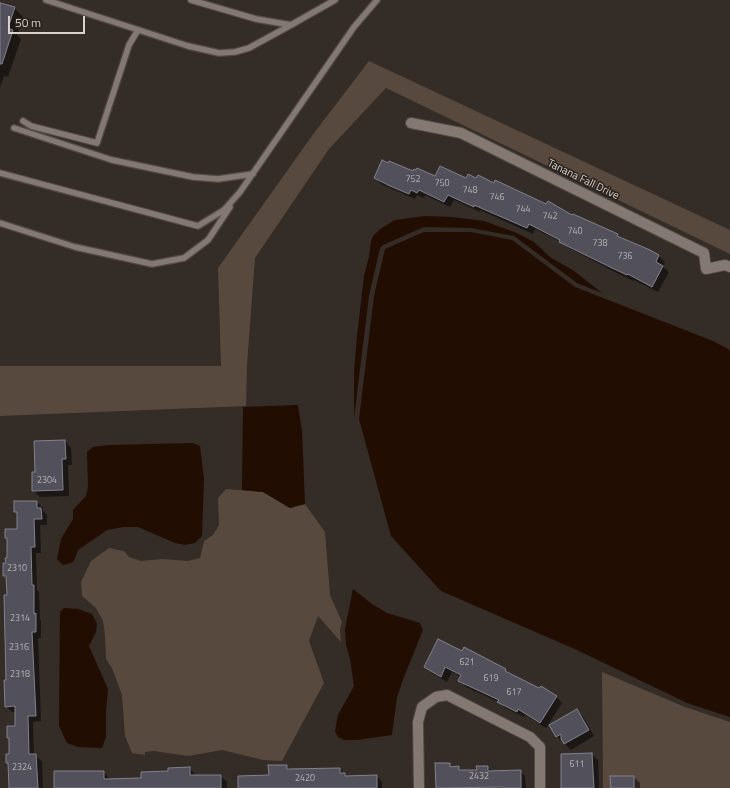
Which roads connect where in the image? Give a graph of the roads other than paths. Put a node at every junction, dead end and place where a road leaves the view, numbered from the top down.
1 (46, 0) edge
2 (191, 0) edge
3 (335, 0) edge
4 (377, 0) edge
5 (291, 24) junction
6 (138, 30) junction
7 (23, 121) dead end
8 (411, 123) dead end
9 (14, 128) dead end
10 (0, 173) edge
11 (252, 174) junction
12 (240, 192) junction
13 (0, 223) edge
14 (730, 267) edge
15 (419, 788) edge
16 (540, 788) edge

1 - 6 lane
2 - 5 lane
3 - 5 lane
4 - 11 lane
5 - 6 lane
6 - 7 lane
8 - 14 street, Tanana Fall Drive
9 - 11 lane
10 - 12 lane
11 - 12 lane
12 - 13 lane
15 - 16 street

